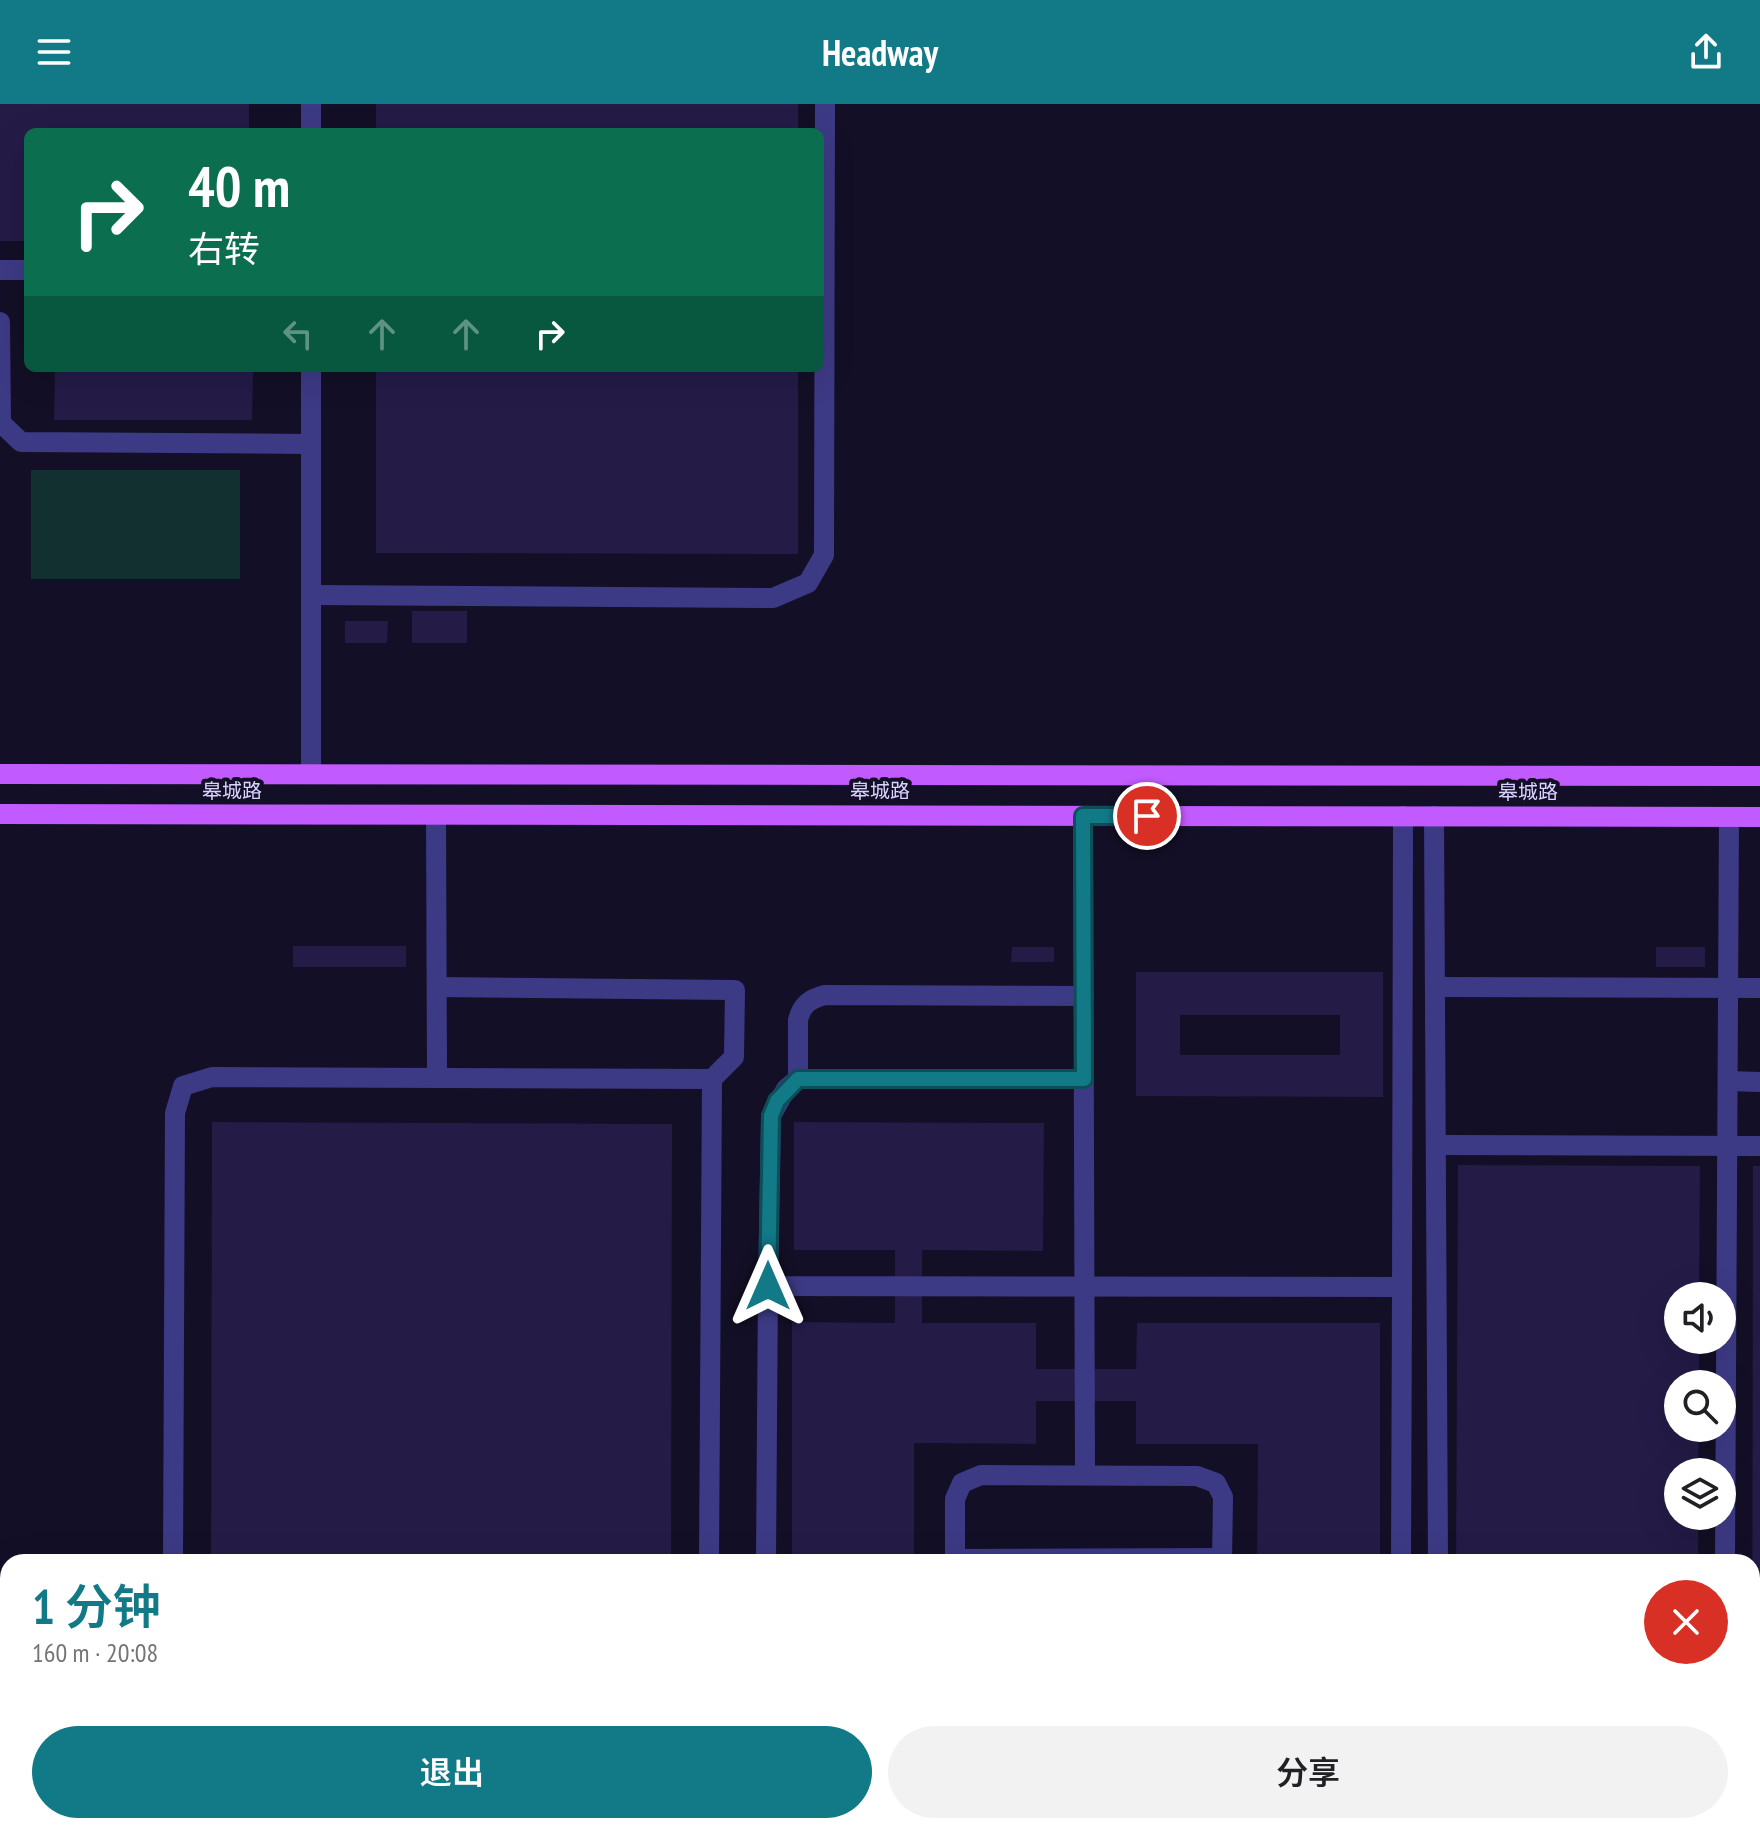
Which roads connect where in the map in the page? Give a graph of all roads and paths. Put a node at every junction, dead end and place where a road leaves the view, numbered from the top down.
1 (311, 104) edge
2 (825, 104) edge
3 (311, 128) edge
4 (0, 270) edge
5 (24, 270) edge
6 (0, 322) edge
7 (311, 372) edge
8 (311, 444) junction
9 (311, 595) junction
10 (0, 774) edge
11 (311, 774) junction
12 (1760, 776) edge
13 (0, 814) edge
14 (436, 815) junction
15 (1083, 816) junction
16 (1403, 816) junction
17 (1434, 816) junction
18 (1729, 817) junction
19 (1760, 817) edge
20 (437, 987) junction
21 (1435, 987) junction
22 (1729, 988) junction
23 (1760, 988) edge
24 (1084, 996) junction
25 (437, 1078) junction
26 (712, 1079) junction
27 (798, 1079) junction
28 (1084, 1079) junction
29 (1728, 1081) junction
30 (1760, 1082) edge
31 (1436, 1145) junction
32 (1728, 1146) junction
33 (1760, 1146) edge
34 (768, 1286) junction
35 (1084, 1287) junction
36 (1402, 1287) junction
37 (1085, 1475) junction
38 (173, 1554) edge
39 (709, 1554) edge
40 (766, 1554) edge
41 (955, 1554) edge
42 (1222, 1554) edge
43 (1401, 1554) edge
44 (1438, 1554) edge
45 (1725, 1554) edge

1 - 3 lane
2 - 9 lane
4 - 5 lane
6 - 8 lane
7 - 8 lane
8 - 9 lane
9 - 11 lane
10 - 11 main road, 皋城路
11 - 12 main road, 皋城路
13 - 14 main road, 皋城路
14 - 15 main road, 皋城路
14 - 20 lane
15 - 16 main road, 皋城路
15 - 24 lane
16 - 17 main road, 皋城路
16 - 36 lane
17 - 18 main road, 皋城路
17 - 21 lane
18 - 19 main road, 皋城路
18 - 22 lane
20 - 25 lane
20 - 26 lane
21 - 22 lane
21 - 31 lane
22 - 23 lane
22 - 29 lane
24 - 27 lane
24 - 28 lane
25 - 26 lane
25 - 38 lane
26 - 39 lane
27 - 28 lane
27 - 34 lane
28 - 35 lane
29 - 30 lane
29 - 32 lane
31 - 32 lane
31 - 44 lane
32 - 33 lane
32 - 45 lane
34 - 35 lane
34 - 40 lane
35 - 36 lane
35 - 37 lane
36 - 43 lane
37 - 41 lane
37 - 42 lane

